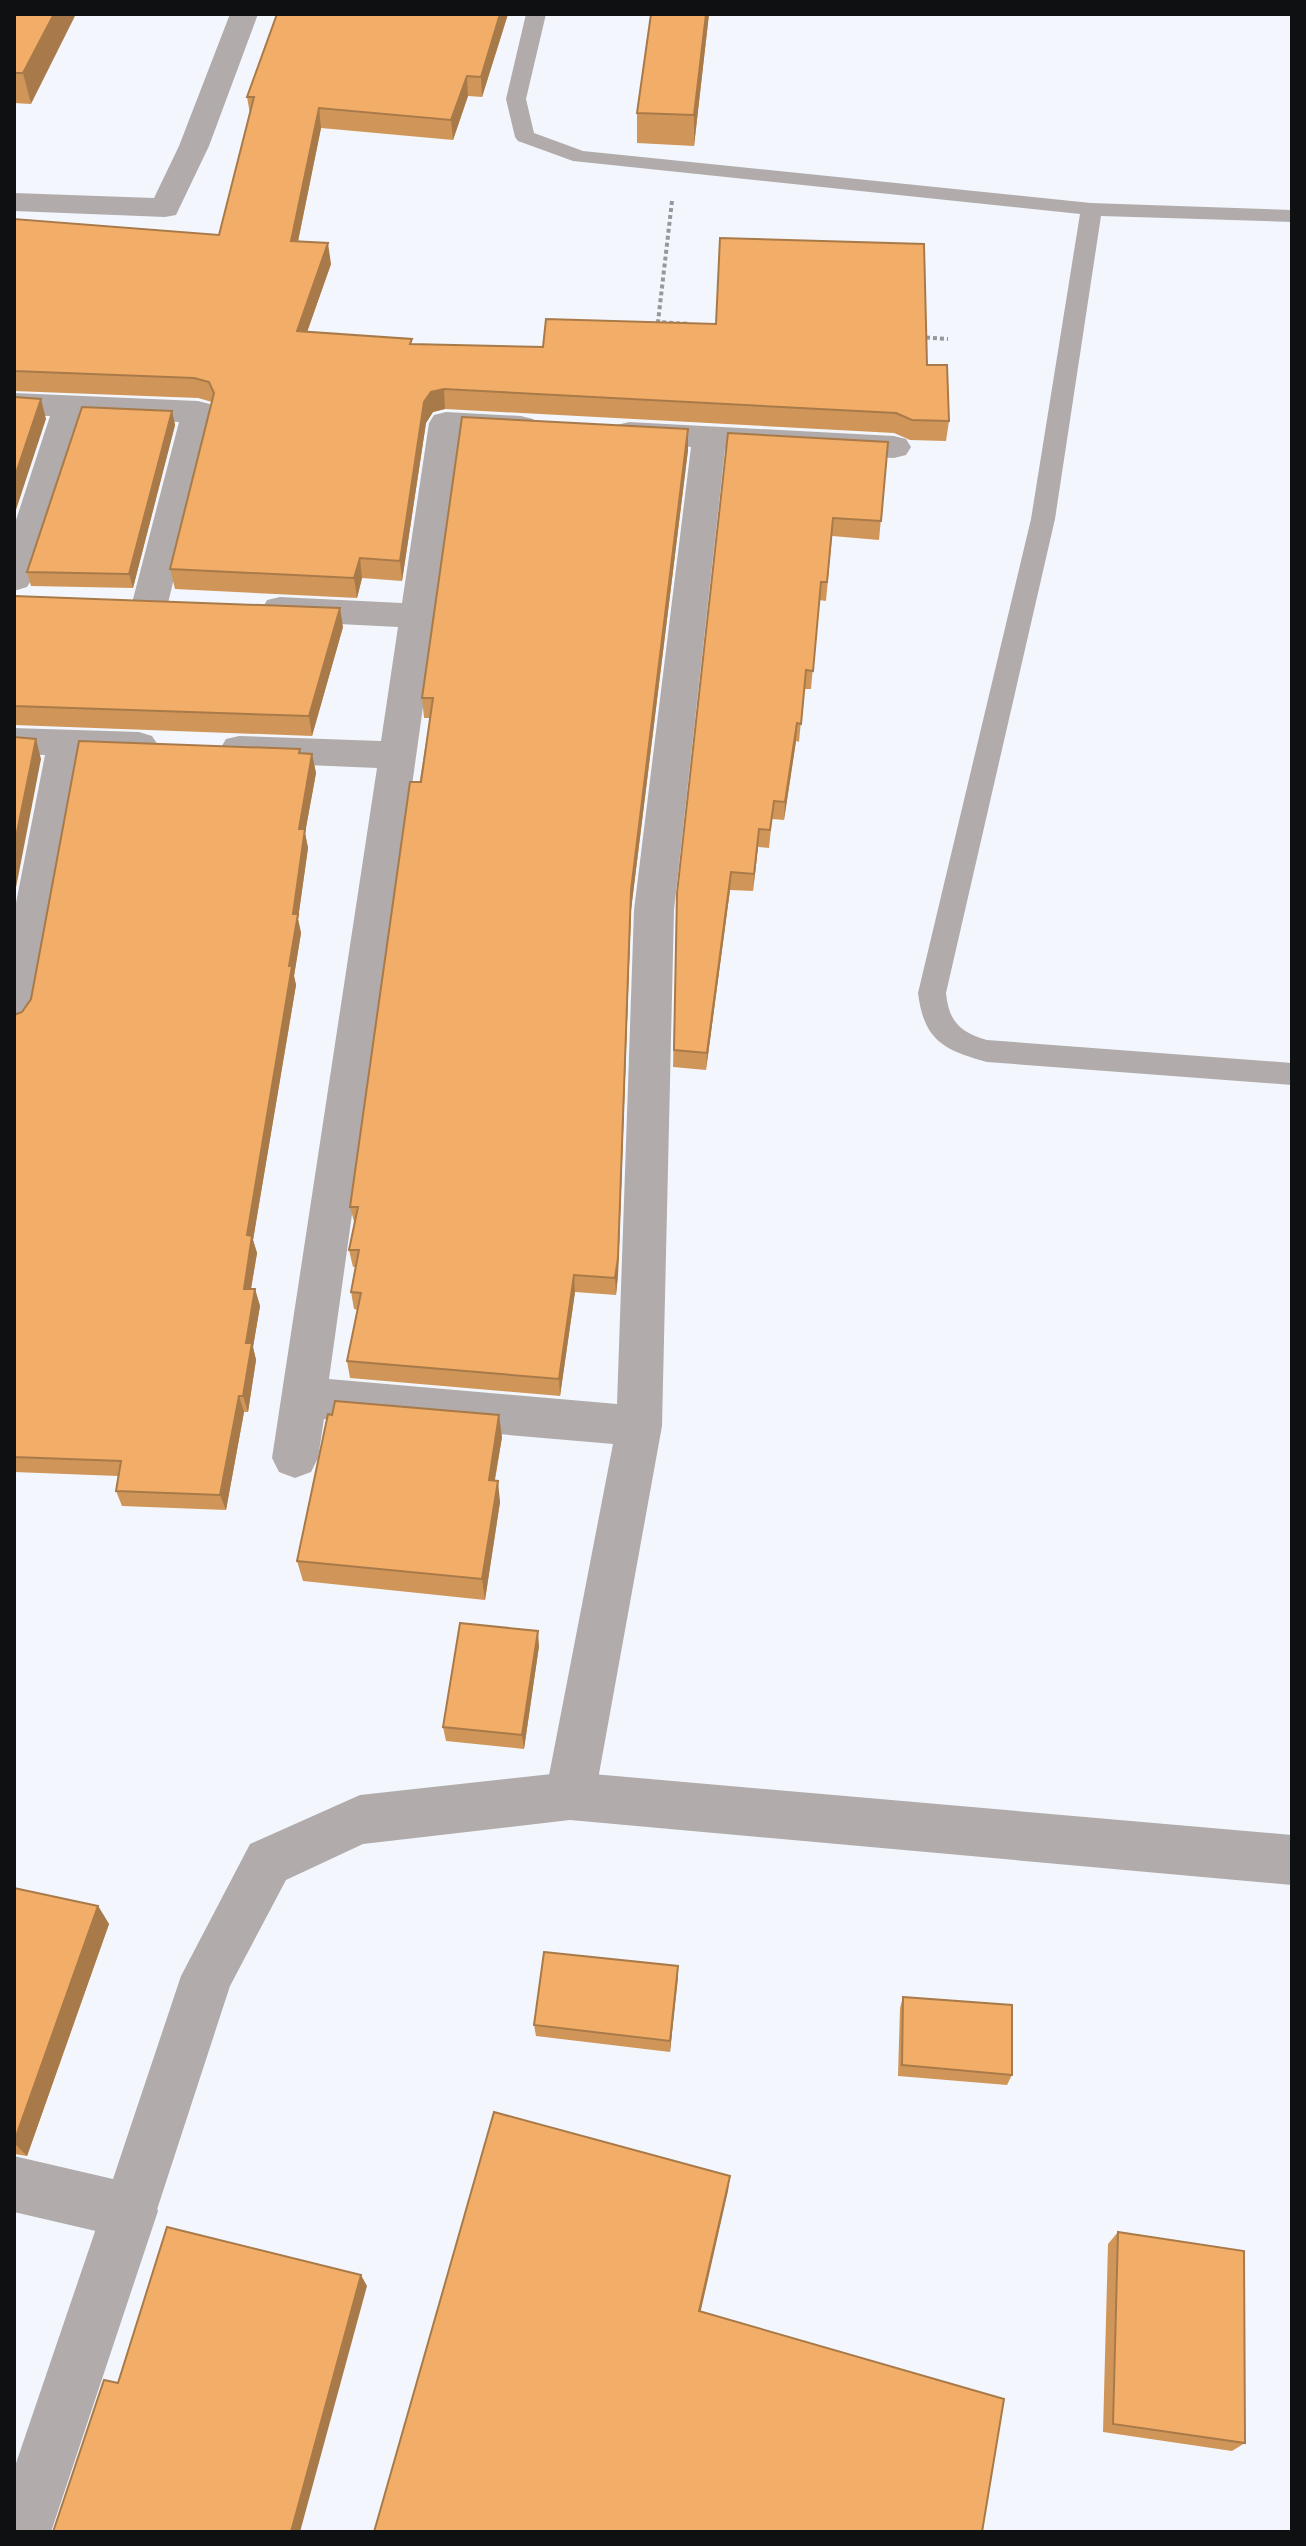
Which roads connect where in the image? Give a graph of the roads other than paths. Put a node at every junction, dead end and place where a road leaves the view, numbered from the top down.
1 (244, 14) edge
2 (536, 14) edge
3 (14, 202) edge
4 (1091, 209) junction
5 (1292, 216) edge
6 (14, 404) edge
7 (70, 407) junction
8 (554, 429) edge
9 (601, 432) edge
10 (709, 438) junction
11 (894, 447) dead end
12 (14, 579) edge
13 (151, 604) edge
14 (245, 608) edge
15 (417, 616) junction
16 (14, 741) edge
17 (66, 743) junction
18 (397, 755) junction
19 (14, 1017) edge
20 (1292, 1074) edge
21 (303, 1397) junction
22 (639, 1426) junction
23 (295, 1458) dead end
24 (570, 1796) junction
25 (1292, 1860) edge
26 (14, 2184) edge
27 (130, 2211) junction
28 (21, 2532) edge

1 - 3 street
2 - 4 lane
4 - 5 lane
4 - 20 lane
6 - 7 street
7 - 12 street
7 - 13 street
8 - 15 street
9 - 10 street
10 - 11 street
10 - 22 street
14 - 15 street
15 - 18 street
16 - 17 street
17 - 18 street
17 - 19 street
18 - 21 street
21 - 22 street
21 - 23 street
22 - 24 street
24 - 25 street
24 - 27 street
26 - 27 street
27 - 28 street

